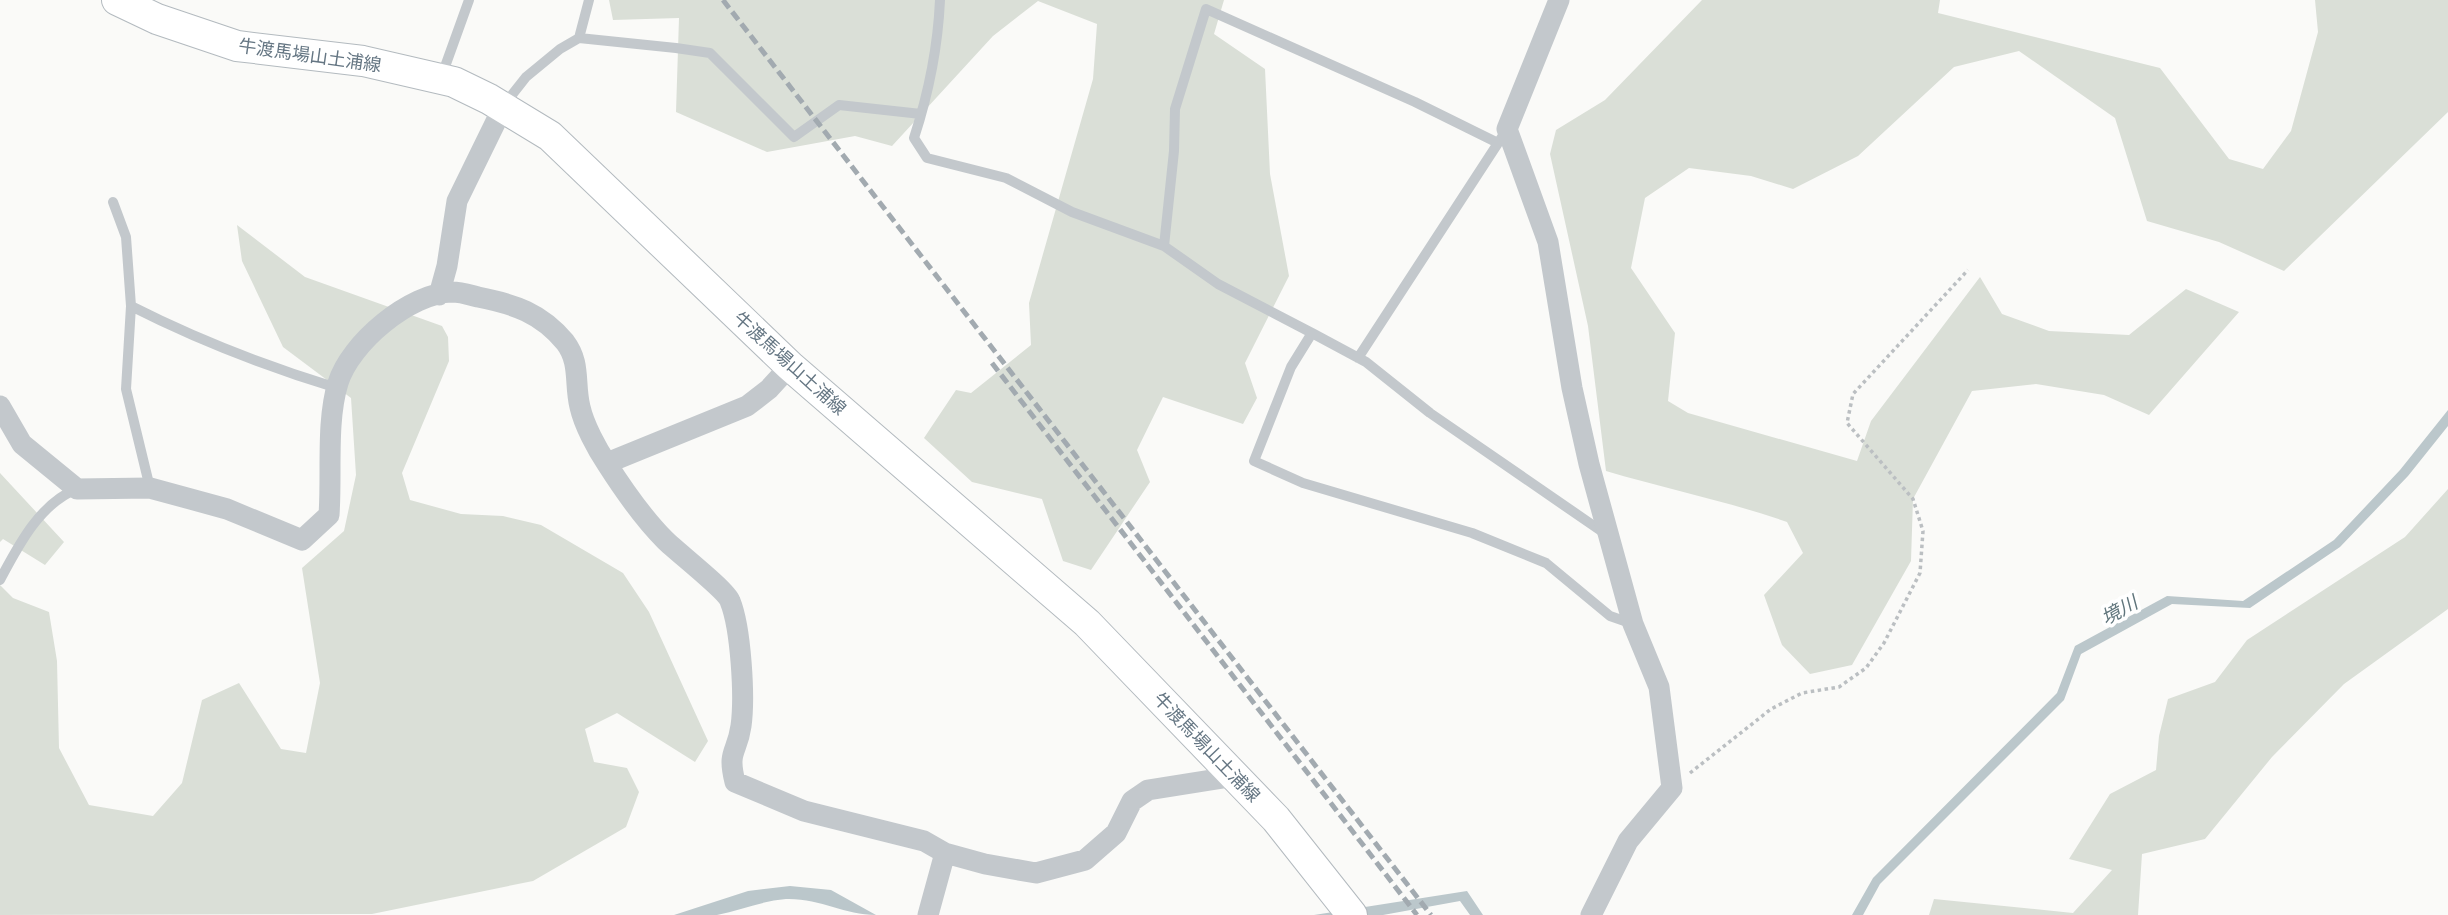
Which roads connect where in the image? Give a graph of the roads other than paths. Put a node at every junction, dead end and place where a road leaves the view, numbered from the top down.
1 (117, 0) edge
2 (469, 0) edge
3 (589, 0) edge
4 (940, 0) edge
5 (1559, 0) edge
6 (579, 38) junction
7 (441, 78) junction
8 (503, 107) junction
9 (921, 114) junction
10 (1502, 136) junction
11 (113, 202) dead end
12 (1164, 246) junction
13 (439, 295) junction
14 (131, 306) junction
15 (1312, 333) junction
16 (1358, 358) junction
17 (790, 366) junction
18 (337, 388) junction
19 (0, 406) edge
20 (607, 463) junction
21 (150, 488) junction
22 (76, 489) junction
23 (1609, 536) junction
24 (0, 580) edge
25 (1633, 625) junction
26 (1236, 776) junction
27 (945, 853) junction
28 (928, 915) edge
29 (1352, 915) edge
30 (1591, 915) edge

1 - 7 main road, 牛渡馬場山土浦線
2 - 7 lane
3 - 6 lane
4 - 9 lane
5 - 10 street
6 - 8 lane
6 - 9 lane
7 - 8 main road, 牛渡馬場山土浦線
8 - 13 street
8 - 17 main road, 牛渡馬場山土浦線
9 - 12 lane
10 - 12 lane
10 - 16 lane
10 - 23 street
11 - 14 lane
12 - 15 lane
13 - 18 street
13 - 20 street
14 - 18 lane
14 - 21 lane
15 - 16 lane
15 - 25 lane
16 - 23 lane
17 - 20 street
17 - 26 main road, 牛渡馬場山土浦線
18 - 21 street
19 - 22 street
20 - 27 street
21 - 22 street
22 - 24 lane
23 - 25 street
25 - 30 street
26 - 27 street
26 - 29 main road, 牛渡馬場山土浦線
27 - 28 street

